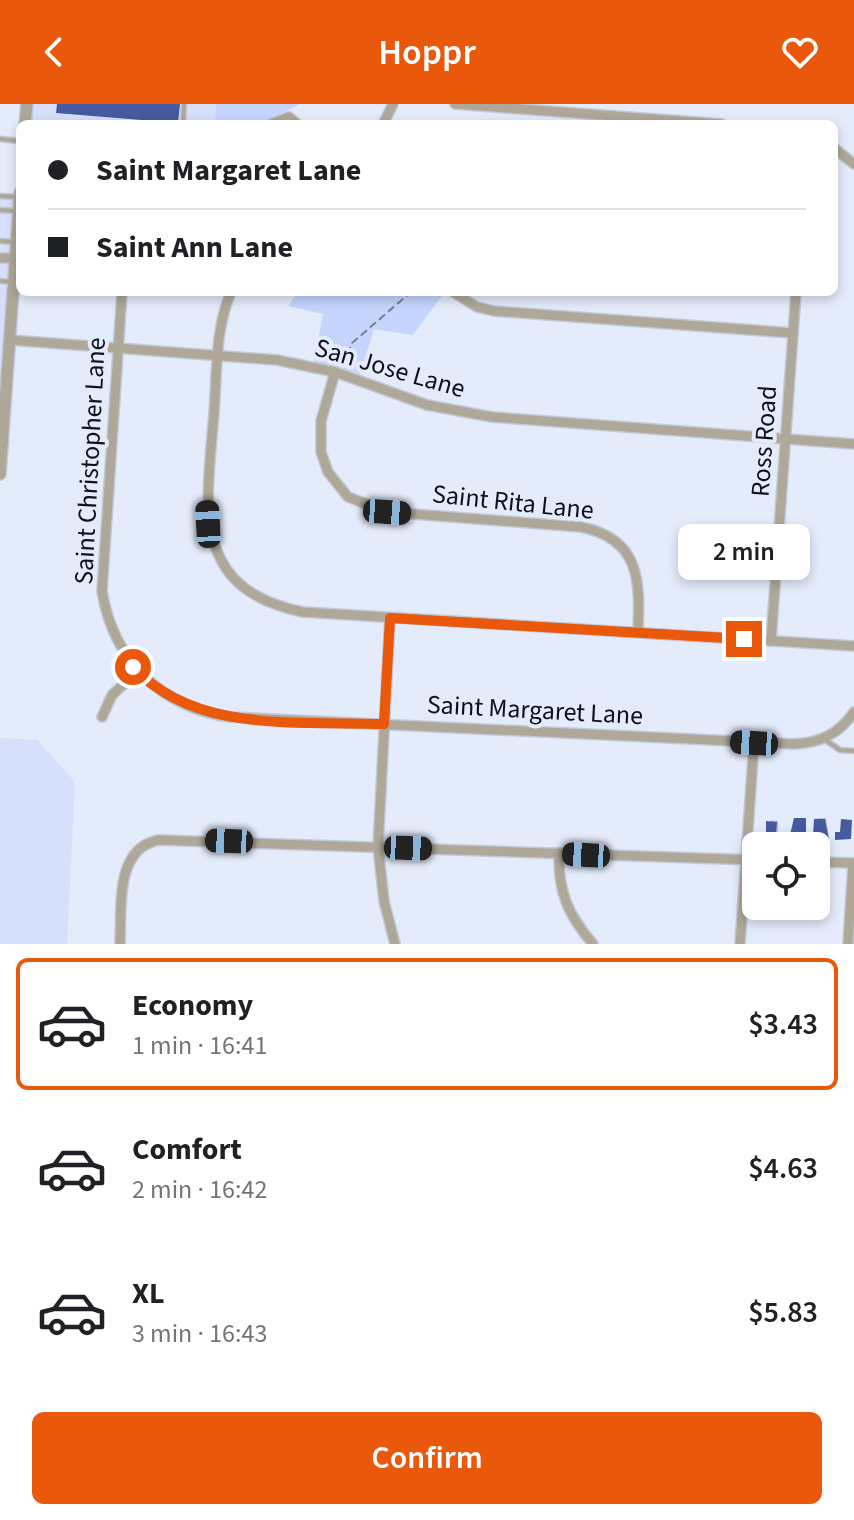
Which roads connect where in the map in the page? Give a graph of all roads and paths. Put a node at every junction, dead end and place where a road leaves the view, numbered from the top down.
1 (455, 104) edge
2 (646, 120) edge
3 (0, 241) edge
4 (16, 243) joint
5 (0, 258) edge
6 (15, 258) junction
7 (0, 281) edge
8 (13, 282) junction
9 (122, 296) edge
10 (230, 296) edge
11 (406, 296) edge
12 (459, 296) edge
13 (796, 296) edge
14 (793, 333) junction
15 (10, 340) junction
16 (118, 347) junction
17 (218, 355) junction
18 (338, 374) junction
19 (786, 439) junction
20 (854, 444) edge
21 (0, 474) edge
22 (390, 618) junction
23 (638, 632) junction
24 (771, 641) junction
25 (854, 646) edge
26 (138, 671) junction
27 (854, 713) edge
28 (102, 717) dead end
29 (384, 724) junction
30 (824, 739) junction
31 (754, 743) junction
32 (854, 751) edge
33 (752, 832) edge
34 (378, 847) junction
35 (559, 853) junction
36 (742, 860) edge
37 (830, 862) edge
38 (854, 863) edge
39 (743, 920) edge
40 (120, 944) edge
41 (395, 944) edge
42 (593, 944) edge
43 (740, 944) edge
44 (848, 944) edge

1 - 2 street
3 - 4 lane
4 - 6 street
5 - 6 street
6 - 8 street
7 - 8 lane
8 - 15 street
9 - 16 street, Saint Christopher Lane
10 - 17 street
11 - 18 path
12 - 14 street
13 - 14 street, Ross Road
14 - 19 street, Ross Road
15 - 16 street, San Jose Lane
15 - 21 street
16 - 17 street, San Jose Lane
16 - 26 street, Saint Christopher Lane
17 - 18 street, San Jose Lane
17 - 22 street
18 - 19 street, San Jose Lane
18 - 23 street, Saint Rita Lane
19 - 20 street, San Jose Lane
19 - 24 street, Ross Road
22 - 23 street
22 - 29 street
23 - 24 street
24 - 25 street
26 - 28 street
26 - 29 street, Saint Margaret Lane
27 - 30 street, Saint Margaret Lane
29 - 31 street, Saint Margaret Lane
29 - 34 street
30 - 31 street, Saint Margaret Lane
30 - 32 lane
31 - 33 street
34 - 35 street
34 - 40 street
34 - 41 street
35 - 36 street
35 - 42 street
37 - 38 street
38 - 44 street
39 - 43 street

